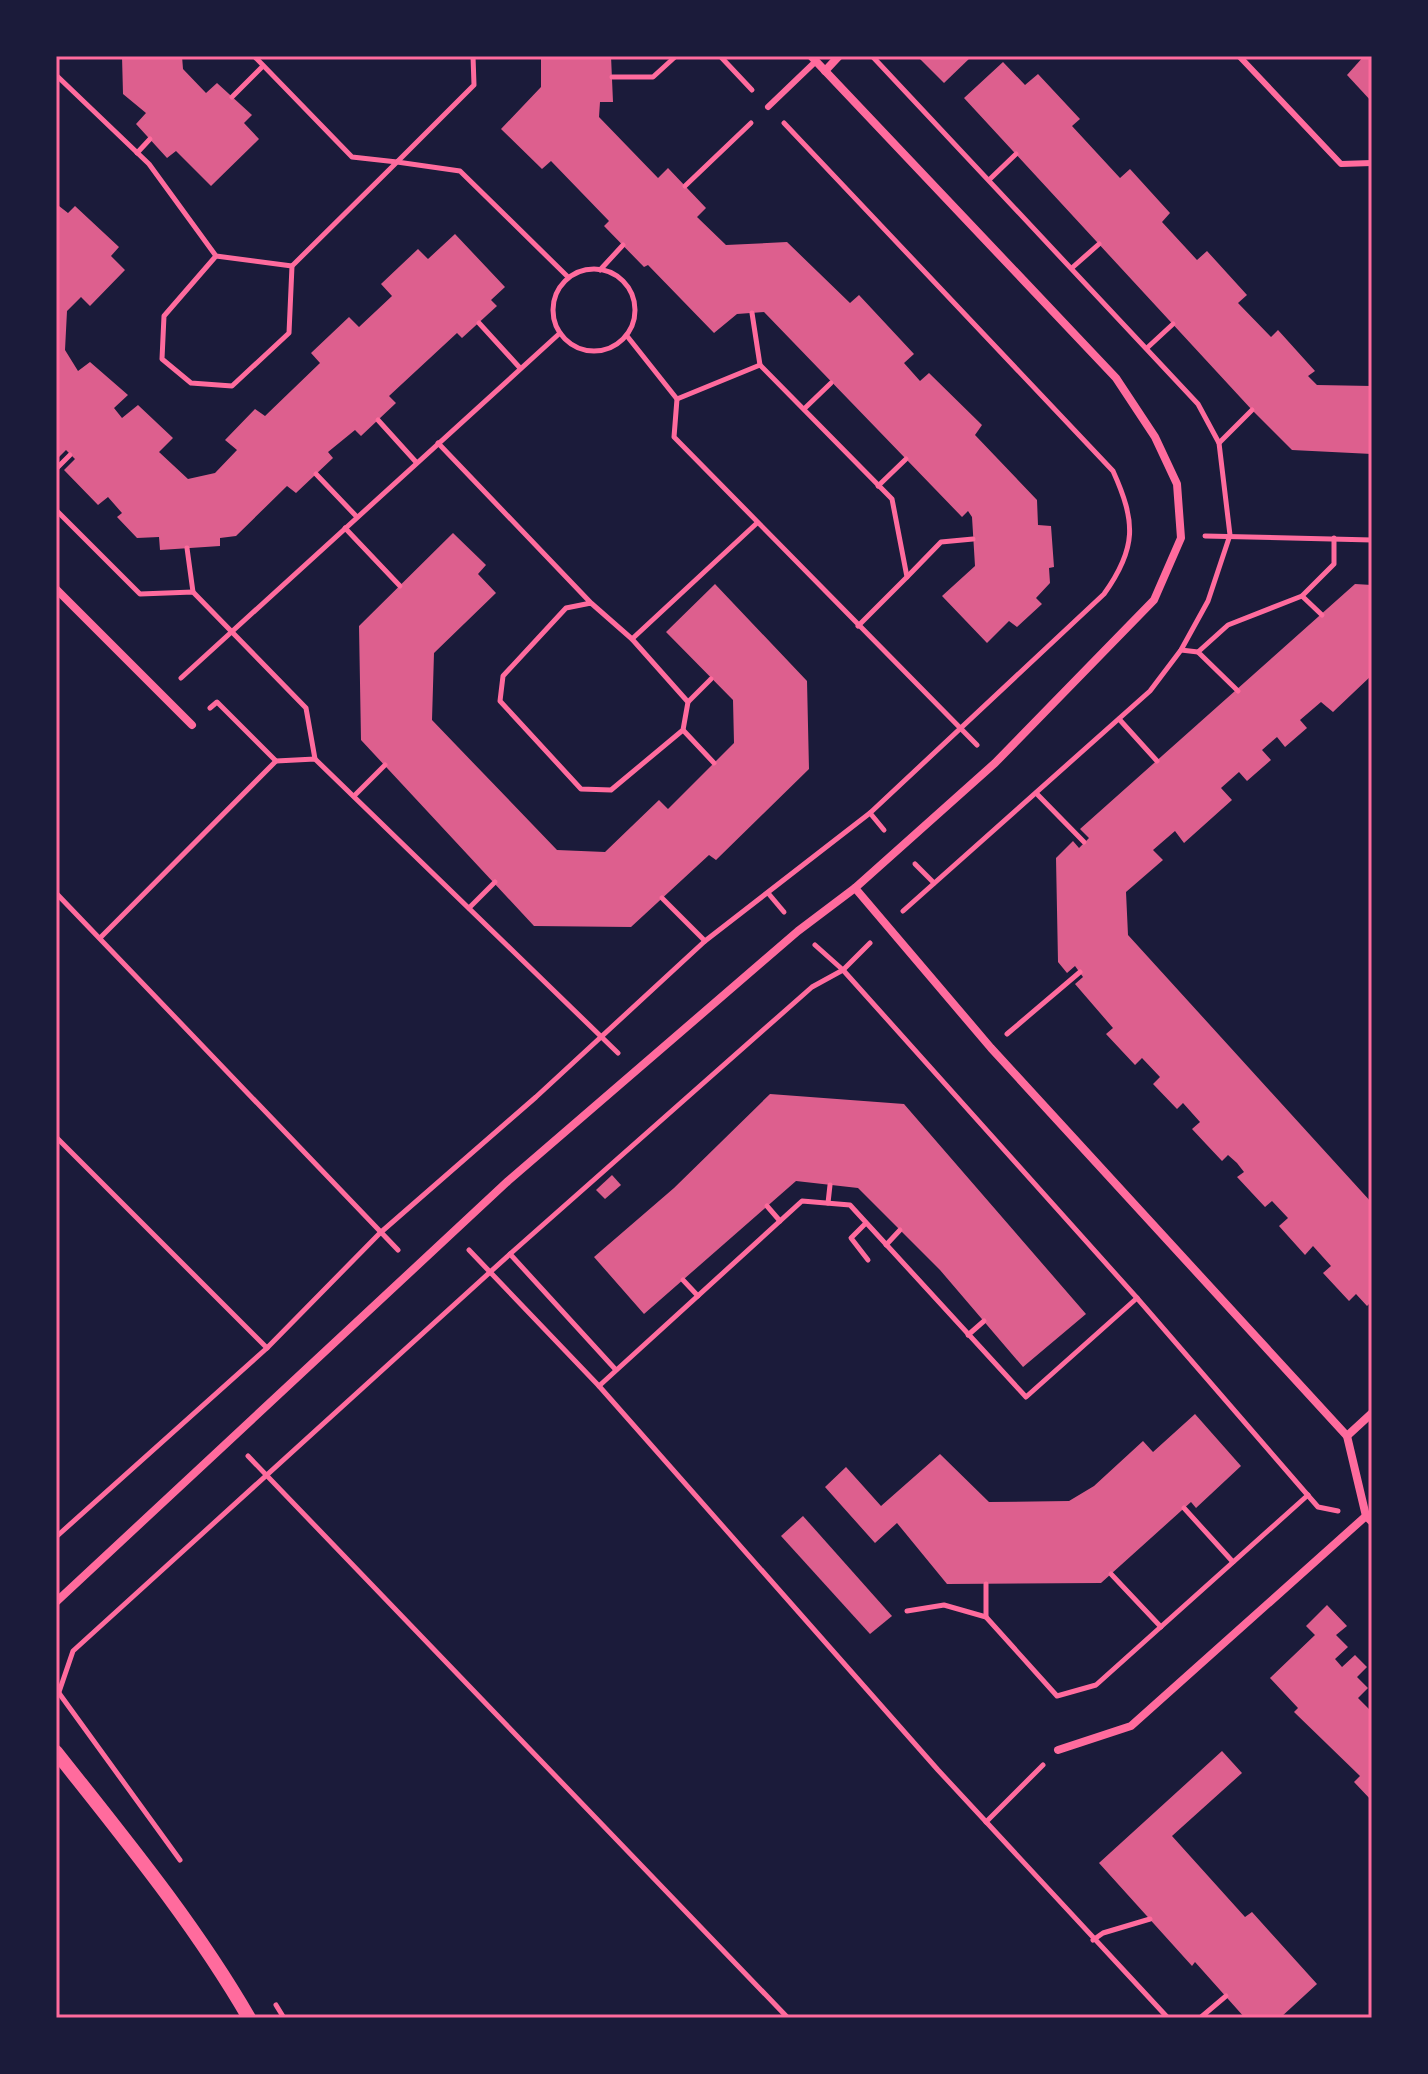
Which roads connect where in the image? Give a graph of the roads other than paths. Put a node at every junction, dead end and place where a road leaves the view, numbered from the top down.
1 (839, 56) edge
2 (1239, 56) edge
3 (813, 59) edge
4 (825, 71) junction
5 (768, 107) road end
6 (1372, 163) edge
7 (56, 589) edge
8 (192, 725) road end
9 (855, 888) junction
10 (1372, 1413) edge
11 (1347, 1436) junction
12 (1369, 1519) edge
13 (56, 1602) edge
14 (1058, 1750) road end
15 (56, 1752) edge
16 (249, 2018) edge

1 - 4 street
2 - 6 lane
3 - 4 street
3 - 5 lane
4 - 9 street
7 - 8 street
9 - 11 street
9 - 13 street
10 - 11 street
11 - 12 street
12 - 14 street
15 - 16 street

